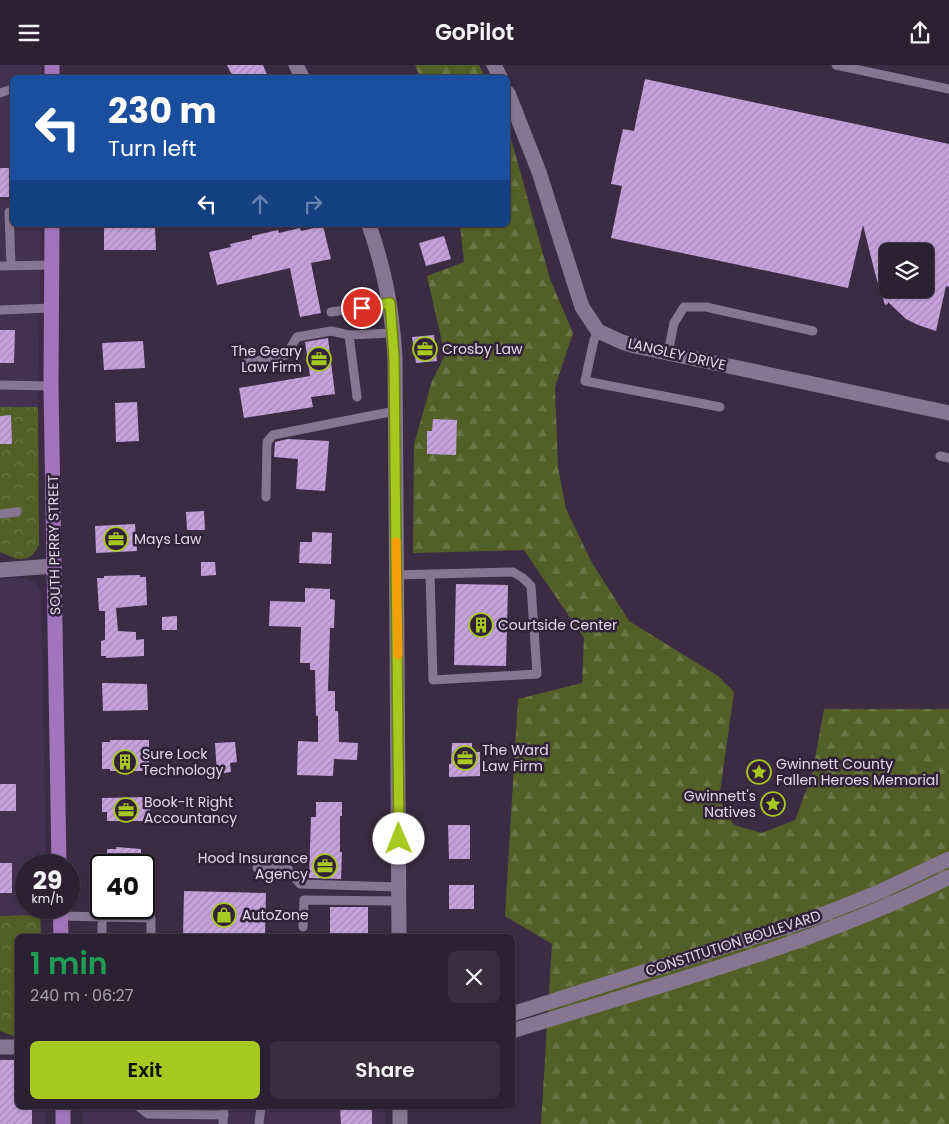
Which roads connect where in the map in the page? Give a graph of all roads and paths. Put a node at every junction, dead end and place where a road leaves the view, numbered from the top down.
1 (836, 65) edge
2 (949, 89) edge
3 (510, 98) edge
4 (9, 212) dead end
5 (52, 227) edge
6 (370, 227) edge
7 (11, 265) junction
8 (51, 265) junction
9 (0, 266) edge
10 (390, 303) junction
11 (52, 308) junction
12 (0, 310) edge
13 (331, 312) dead end
14 (598, 331) junction
15 (813, 331) dead end
16 (393, 333) junction
17 (349, 335) junction
18 (668, 353) junction
19 (245, 363) dead end
20 (0, 385) edge
21 (51, 386) junction
22 (358, 397) dead end
23 (720, 407) dead end
24 (395, 411) junction
25 (949, 413) edge
26 (266, 497) dead end
27 (17, 512) dead end
28 (0, 514) edge
29 (54, 566) junction
30 (0, 570) edge
31 (430, 574) junction
32 (395, 575) junction
33 (59, 854) edge
34 (949, 859) edge
35 (257, 868) dead end
36 (949, 877) edge
37 (399, 894) junction
38 (60, 919) edge
39 (102, 919) edge
40 (151, 919) edge
41 (303, 927) dead end
42 (61, 934) edge
43 (102, 934) edge
44 (151, 934) edge
45 (400, 934) edge
46 (515, 1013) edge
47 (515, 1030) edge
48 (0, 1047) edge
49 (15, 1047) edge
50 (63, 1109) edge
51 (142, 1109) edge
52 (261, 1109) edge
53 (400, 1109) edge
54 (223, 1115) edge
55 (63, 1124) edge
56 (259, 1124) edge
57 (400, 1124) edge

1 - 2 lane
3 - 14 street
4 - 7 lane
5 - 8 main road, SOUTH PERRY STREET
6 - 10 street
7 - 8 lane
7 - 9 lane
8 - 11 main road, SOUTH PERRY STREET
10 - 13 lane
10 - 16 street
11 - 12 lane
11 - 21 main road, SOUTH PERRY STREET
14 - 18 street, LANGLEY DRIVE
14 - 23 lane
15 - 18 lane
16 - 17 lane
16 - 24 street
17 - 19 lane
17 - 22 lane
18 - 25 street, LANGLEY DRIVE
20 - 21 lane
21 - 29 main road, SOUTH PERRY STREET
24 - 26 lane
24 - 32 street
27 - 28 lane
29 - 30 street
29 - 33 main road, SOUTH PERRY STREET
31 - 31 lane
31 - 32 lane
32 - 37 street
34 - 46 street, CONSTITUTION BOULEVARD
35 - 37 lane
36 - 47 street, CONSTITUTION BOULEVARD
37 - 41 lane
37 - 45 street
38 - 42 main road
39 - 43 lane
40 - 44 lane
48 - 49 street
50 - 55 main road
51 - 54 lane
52 - 56 lane
53 - 57 street

